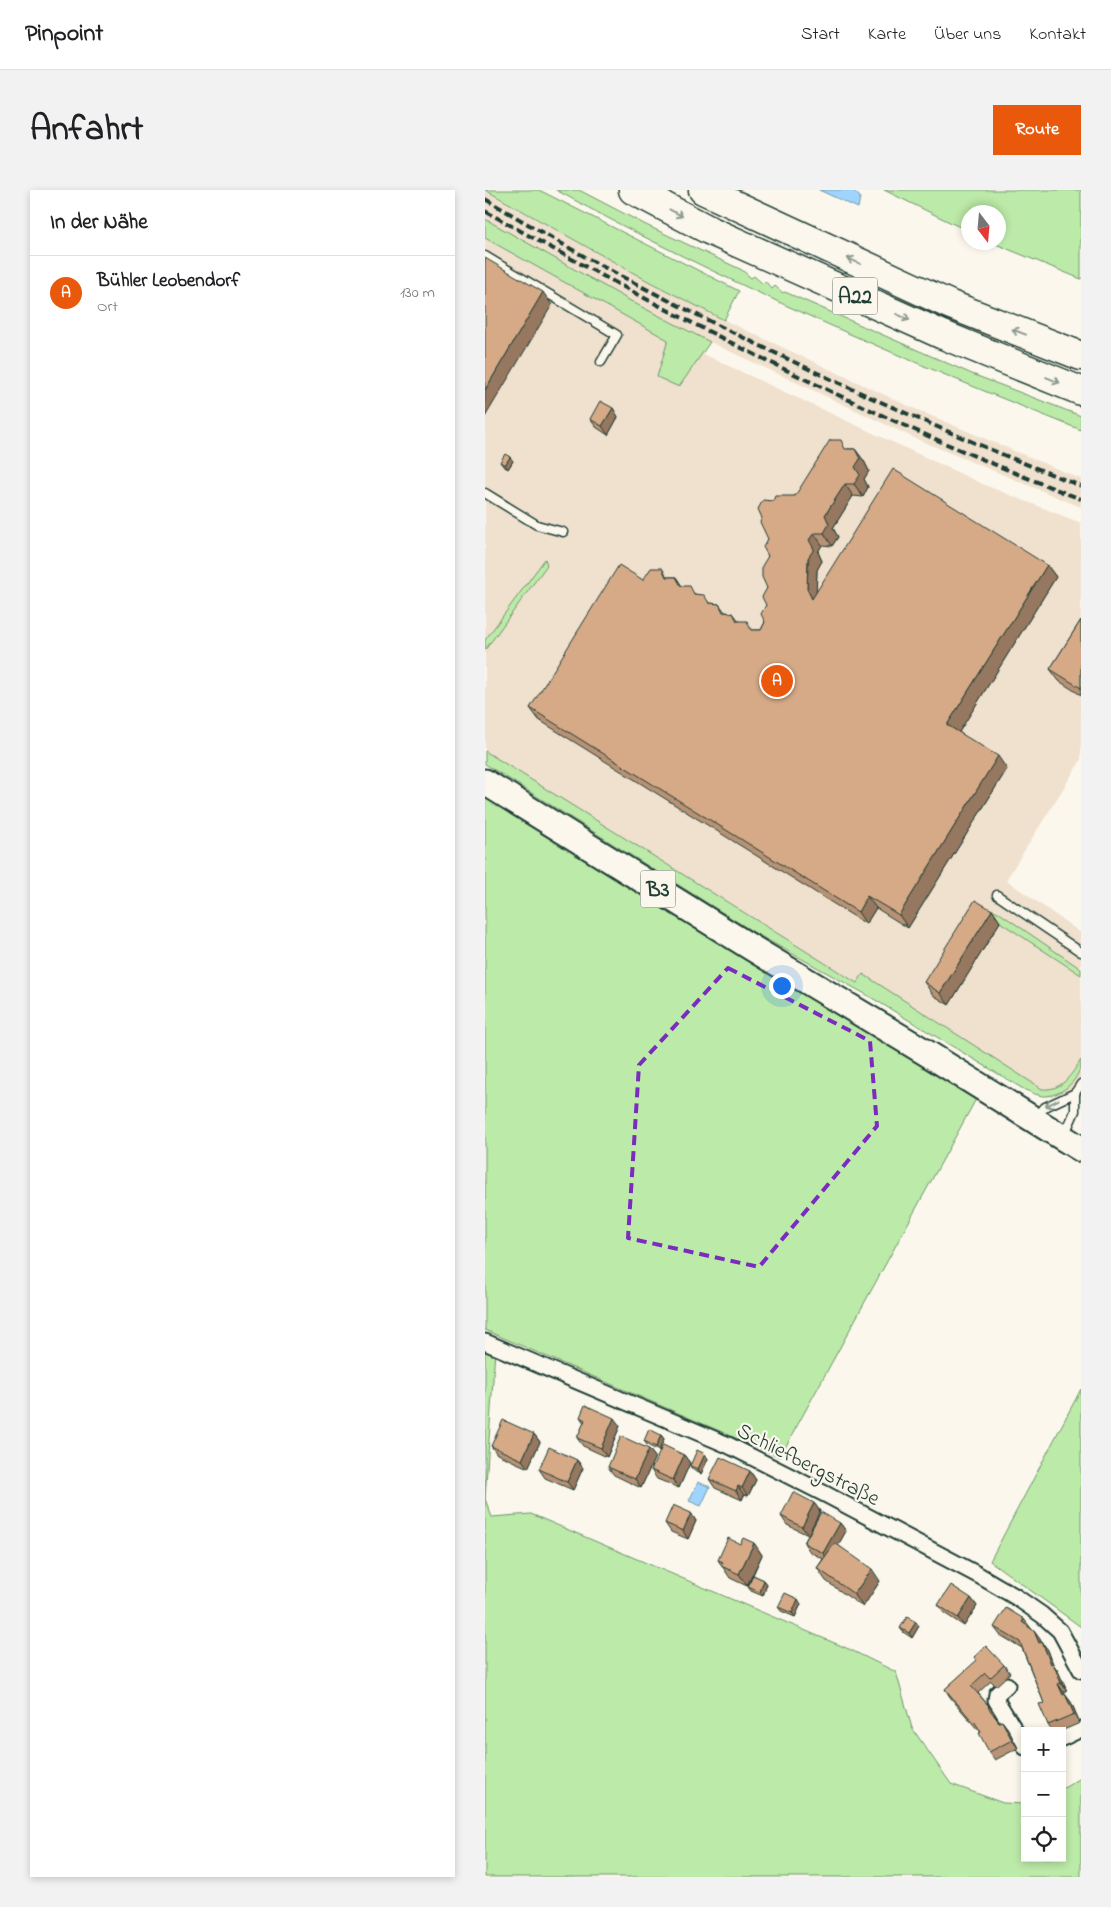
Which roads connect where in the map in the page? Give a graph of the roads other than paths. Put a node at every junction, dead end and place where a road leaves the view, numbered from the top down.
1 (633, 190) edge
2 (703, 190) edge
3 (485, 256) edge
4 (1081, 356) edge
5 (601, 362) dead end
6 (1081, 391) edge
7 (485, 493) edge
8 (563, 532) dead end
9 (485, 782) edge
10 (997, 895) dead end
11 (1081, 952) edge
12 (1081, 1084) edge
13 (1075, 1093) junction
14 (1034, 1119) junction
15 (1072, 1143) edge
16 (485, 1342) edge
17 (1081, 1670) edge
18 (1007, 1685) dead end
19 (1081, 1729) edge
20 (1066, 1736) edge
21 (1021, 1741) edge

1 -> 6 highway, A22
4 -> 2 highway, A22
3 - 5 lane
7 - 8 lane
9 - 14 main road, B3
10 - 11 lane
12 - 13 lane
13 -> 14 lane
13 - 15 lane
14 - 15 main road, B3
16 - 17 street, Schliefbergstraße
18 - 21 street
19 - 20 street

